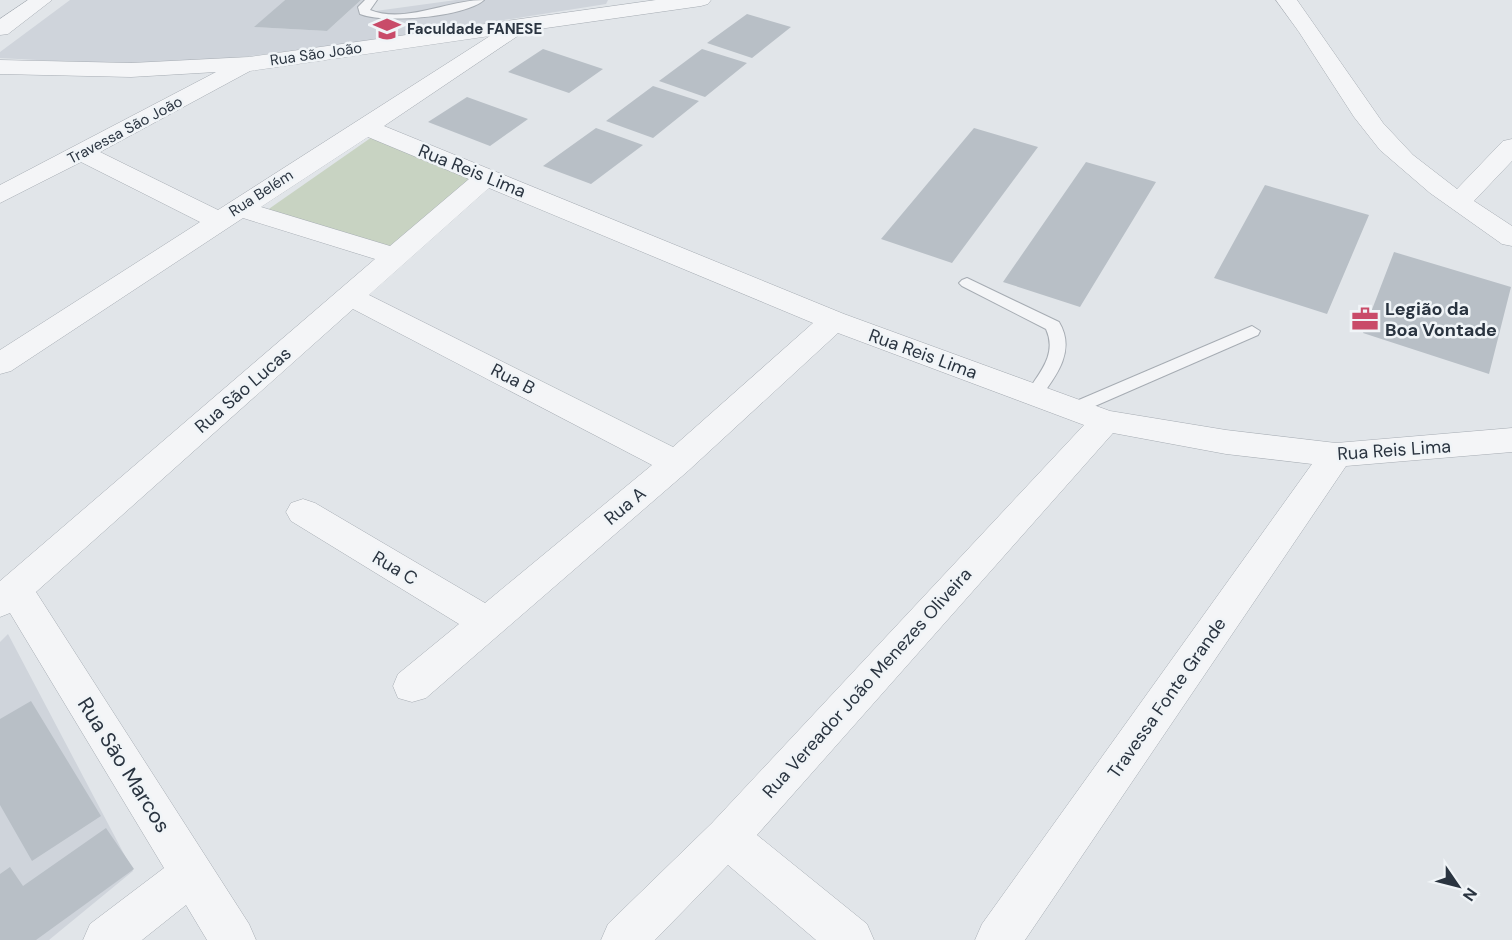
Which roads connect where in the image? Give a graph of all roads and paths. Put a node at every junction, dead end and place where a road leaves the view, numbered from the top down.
1 (42, 0) edge
2 (371, 0) edge
3 (478, 0) edge
4 (701, 0) edge
5 (1286, 0) edge
6 (612, 6) edge
7 (524, 24) junction
8 (0, 29) edge
9 (249, 64) junction
10 (0, 67) edge
11 (363, 126) junction
12 (1512, 146) edge
13 (82, 153) junction
14 (486, 177) junction
15 (0, 195) edge
16 (1459, 202) junction
17 (228, 214) junction
18 (1512, 238) edge
19 (395, 256) junction
20 (967, 283) dead end
21 (349, 296) junction
22 (834, 321) junction
23 (1252, 331) dead end
24 (0, 364) edge
25 (1034, 394) junction
26 (1089, 415) junction
27 (1512, 440) edge
28 (1336, 455) junction
29 (676, 463) junction
30 (303, 512) dead end
31 (8, 596) edge
32 (487, 623) junction
33 (412, 686) dead end
34 (727, 837) junction
35 (192, 873) junction
36 (106, 940) edge
37 (233, 940) edge
38 (624, 940) edge
39 (851, 940) edge
40 (998, 940) edge

1 - 8 street
2 - 3 lane
4 - 6 street, Rua São João
5 - 16 street
6 - 7 street, Rua São João
7 - 9 street, Rua São João
7 - 11 street, Rua Belém
9 - 10 street, Rua São João
9 - 13 street, Travessa São João
11 - 14 street, Rua Reis Lima
11 - 17 street, Rua Belém
12 - 16 street
13 - 15 street, Travessa São João
13 - 17 street
14 - 19 street, Rua São Lucas
14 - 22 street, Rua Reis Lima
16 - 18 street
17 - 19 street
17 - 24 street, Rua Belém
19 - 21 street, Rua São Lucas
20 - 25 lane
21 - 29 street, Rua B
21 - 31 street, Rua São Lucas
22 - 25 street, Rua Reis Lima
22 - 29 street, Rua A
23 - 26 lane
25 - 26 street, Rua Reis Lima
26 - 28 street, Rua Reis Lima
26 - 34 street, Rua Vereador João Menezes Oliveira
27 - 28 street, Rua Reis Lima
28 - 40 street, Travessa Fonte Grande
29 - 32 street, Rua A
30 - 32 street, Rua C
31 - 35 street, Rua São Marcos
32 - 33 street, Rua A
34 - 38 street, Rua Vereador João Menezes Oliveira
34 - 39 street
35 - 36 street
35 - 37 street, Rua São Marcos

